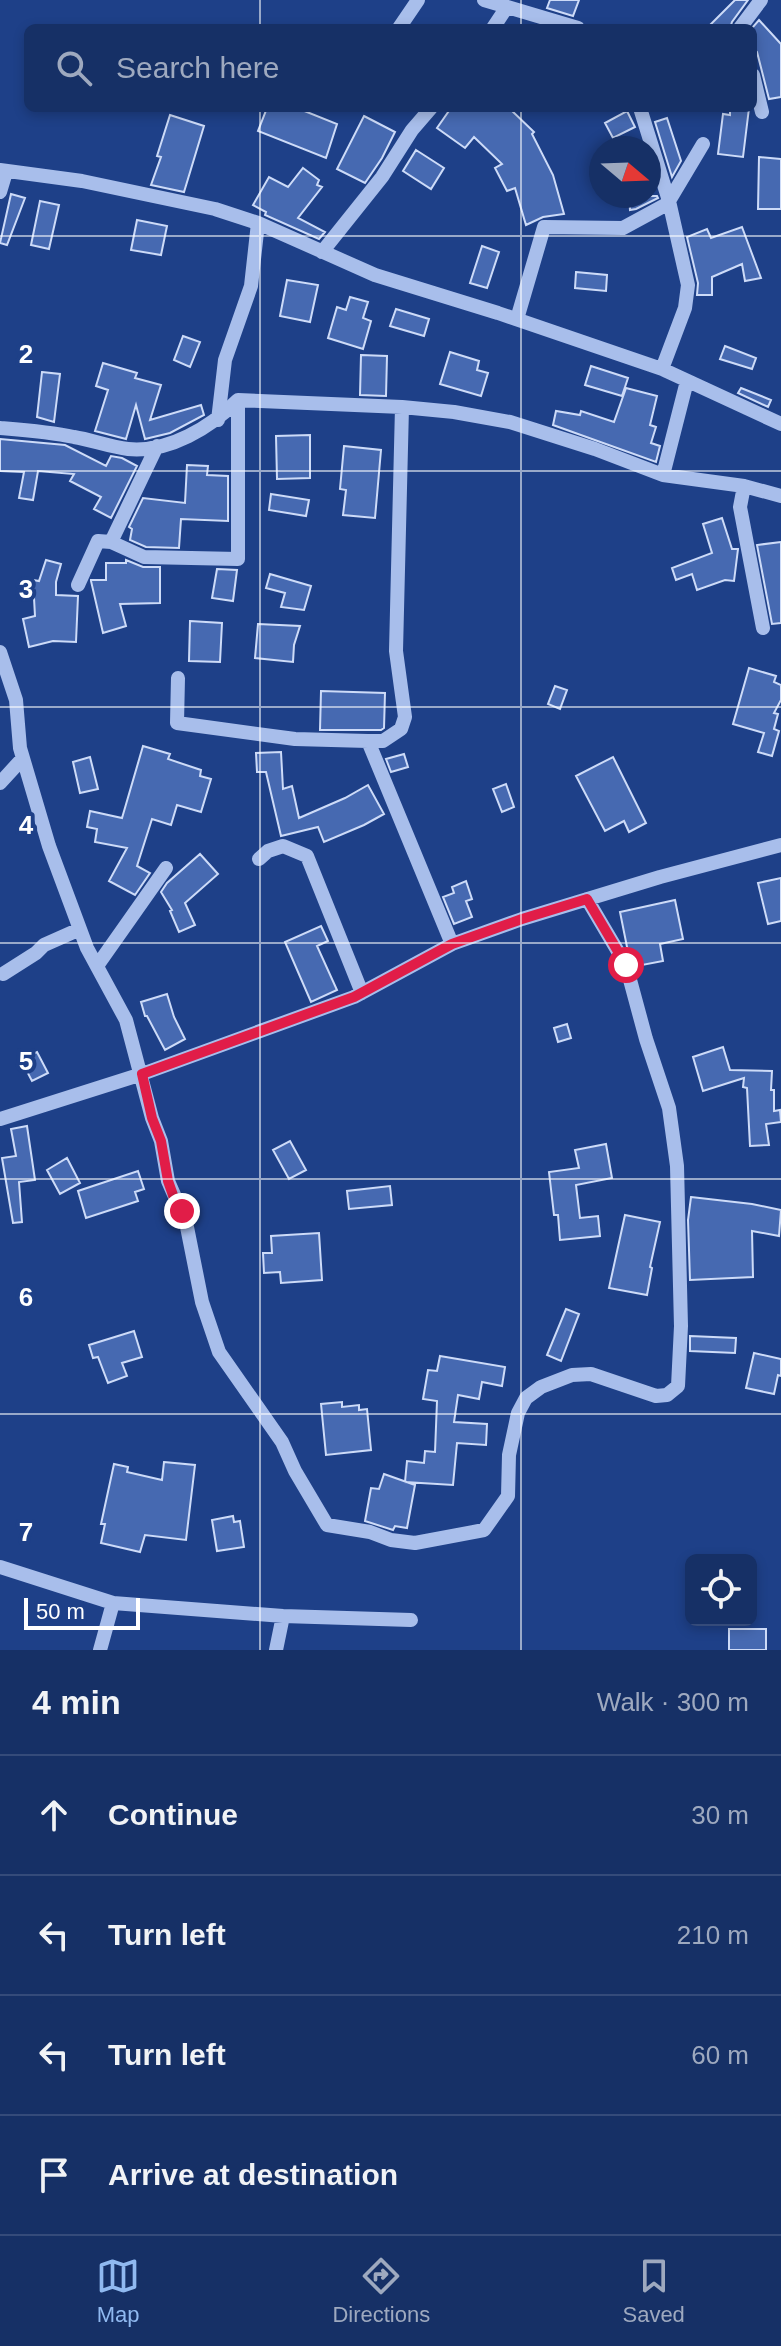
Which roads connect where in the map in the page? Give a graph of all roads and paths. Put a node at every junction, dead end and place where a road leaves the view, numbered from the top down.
1 (418, 0) edge
2 (484, 0) edge
3 (761, 0) edge
4 (507, 7) junction
5 (402, 24) edge
6 (496, 24) edge
7 (564, 24) edge
8 (743, 24) edge
9 (757, 91) edge
10 (428, 112) edge
11 (642, 112) edge
12 (762, 112) dead end
13 (703, 144) dead end
14 (3, 171) edge
15 (0, 192) edge
16 (669, 202) junction
17 (258, 223) junction
18 (322, 252) junction
19 (517, 319) junction
20 (662, 369) junction
21 (687, 381) junction
22 (238, 400) junction
23 (402, 407) junction
24 (218, 420) junction
25 (781, 424) edge
26 (0, 428) edge
27 (157, 446) junction
28 (663, 475) junction
29 (744, 486) junction
30 (781, 496) edge
31 (111, 542) junction
32 (78, 585) dead end
33 (763, 628) dead end
34 (0, 652) edge
35 (178, 678) dead end
36 (368, 741) junction
37 (23, 758) junction
38 (0, 783) edge
39 (781, 845) edge
40 (259, 859) dead end
41 (166, 868) dead end
42 (587, 899) junction
43 (80, 929) junction
44 (452, 944) junction
45 (97, 966) junction
46 (3, 974) dead end
47 (362, 993) junction
48 (142, 1074) junction
49 (0, 1119) edge
50 (0, 1567) edge
51 (113, 1603) junction
52 (283, 1616) junction
53 (411, 1620) dead end
54 (100, 1650) edge
55 (276, 1650) edge

1 - 5 street
2 - 4 street
3 - 8 street
4 - 6 street
4 - 7 street
9 - 12 street
10 - 18 street
11 - 16 street
13 - 16 street
14 - 15 street
14 - 17 street
16 - 19 street
16 - 20 street
17 - 18 street
17 - 24 street
18 - 19 street
19 - 20 street
20 - 21 street
21 - 25 street
21 - 28 street
22 - 23 street
22 - 24 street
22 - 31 street
23 - 28 street
23 - 36 street
24 - 27 street
26 - 27 street
27 - 31 street
28 - 29 street
29 - 30 street
29 - 33 street
31 - 32 street
34 - 37 street
35 - 36 street
36 - 44 street
37 - 38 street
37 - 43 street
39 - 42 street
40 - 47 street
41 - 45 street
42 - 44 street
42 - 48 street
43 - 45 street
43 - 46 street
44 - 47 street
45 - 48 street
47 - 48 street
48 - 49 street
50 - 51 street
51 - 52 street
51 - 54 street
52 - 53 street
52 - 55 street

